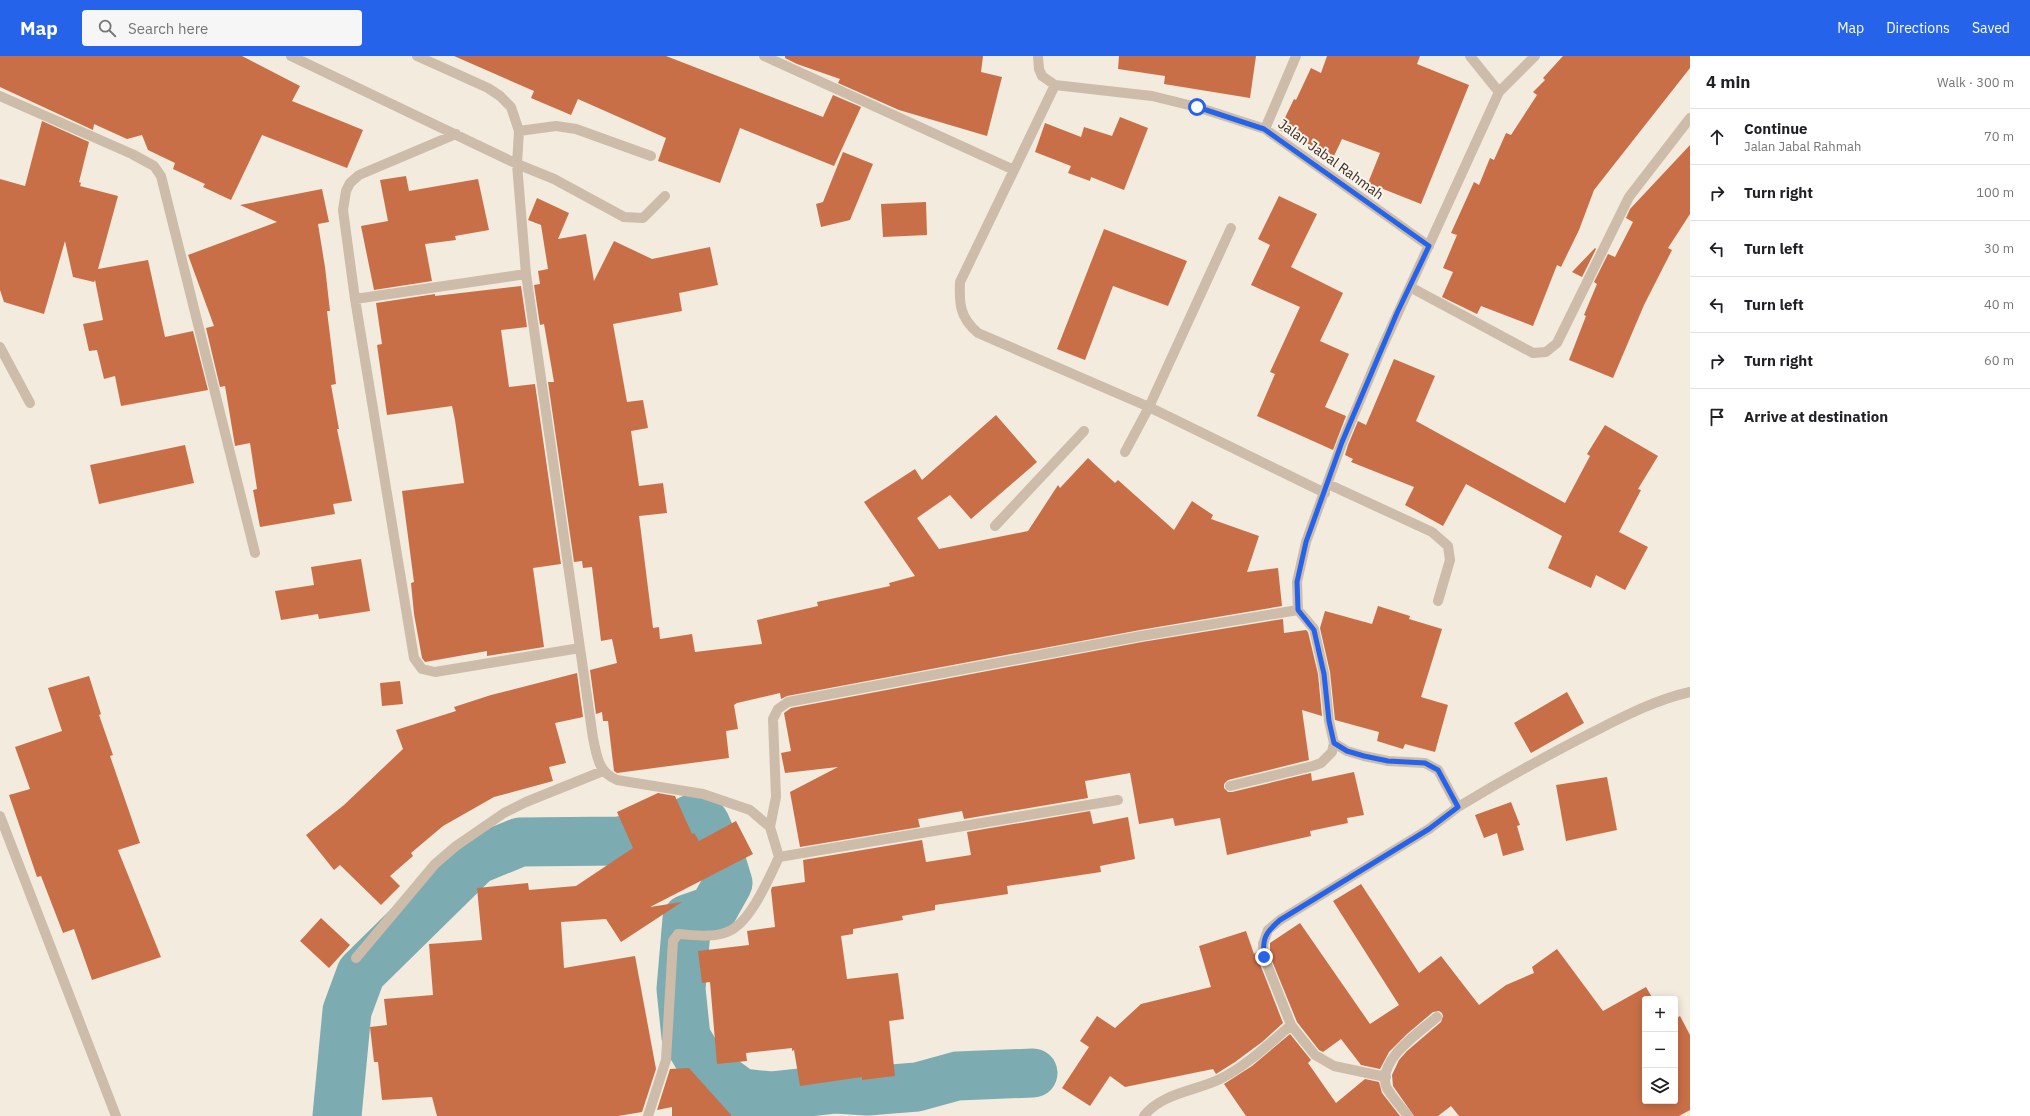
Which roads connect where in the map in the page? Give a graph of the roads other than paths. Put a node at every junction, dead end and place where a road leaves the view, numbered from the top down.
1 (290, 56) edge
2 (417, 56) edge
3 (764, 56) edge
4 (1038, 56) edge
5 (1296, 56) edge
6 (1470, 56) edge
7 (1535, 56) edge
8 (1055, 85) junction
9 (1499, 92) junction
10 (0, 96) edge
11 (1690, 118) edge
12 (1264, 129) junction
13 (519, 130) junction
14 (456, 134) junction
15 (651, 156) dead end
16 (517, 164) junction
17 (1014, 170) junction
18 (665, 196) dead end
19 (1231, 228) dead end
20 (1429, 246) junction
21 (526, 274) junction
22 (1410, 287) junction
23 (355, 299) junction
24 (0, 347) edge
25 (30, 403) dead end
26 (1149, 407) junction
27 (1084, 431) dead end
28 (1125, 452) dead end
29 (1326, 488) junction
30 (995, 526) dead end
31 (255, 553) dead end
32 (1438, 601) dead end
33 (1298, 610) junction
34 (580, 648) junction
35 (1690, 692) edge
36 (1334, 743) junction
37 (603, 771) junction
38 (1230, 786) dead end
39 (1118, 800) dead end
40 (1458, 807) junction
41 (0, 816) edge
42 (770, 827) junction
43 (779, 857) junction
44 (356, 958) dead end
45 (1437, 1018) dead end
46 (1291, 1025) junction
47 (1386, 1077) junction
48 (116, 1116) edge
49 (648, 1116) edge
50 (1144, 1116) edge
51 (1408, 1116) edge

1 - 14 street
2 - 13 street
3 - 17 street
4 - 8 street
5 - 12 street
6 - 9 street
7 - 9 street
8 - 12 street, Jalan Jabal Rahmah
8 - 17 street
9 - 20 street
10 - 31 street
11 - 22 street
12 - 20 street, Jalan Jabal Rahmah
13 - 15 street
13 - 16 street
14 - 16 street
14 - 23 street
16 - 18 street
16 - 21 street
17 - 26 street
19 - 26 street
20 - 22 street
21 - 23 street
21 - 34 street
22 - 29 street
23 - 34 street
24 - 25 street
26 - 28 street
26 - 29 street
27 - 30 street
29 - 32 street
29 - 33 street
33 - 36 street
33 - 42 street
34 - 37 street
35 - 40 street
36 - 38 street
36 - 40 street
37 - 42 street
37 - 44 street
39 - 43 street
40 - 46 street
41 - 48 street
42 - 43 street
43 - 49 street
45 - 47 street
46 - 47 street
46 - 50 street
47 - 51 street

